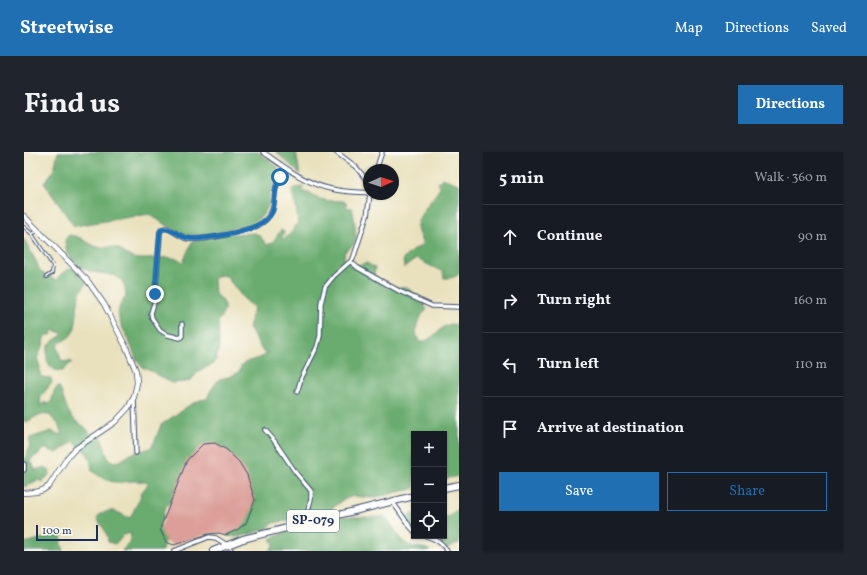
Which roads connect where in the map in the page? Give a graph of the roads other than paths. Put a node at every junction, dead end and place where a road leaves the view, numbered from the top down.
1 (263, 152) edge
2 (336, 152) edge
3 (382, 152) edge
4 (378, 164) edge
5 (286, 168) junction
6 (363, 176) edge
7 (363, 192) edge
8 (369, 200) edge
9 (24, 216) edge
10 (24, 227) edge
11 (38, 230) junction
12 (32, 234) junction
13 (352, 262) junction
14 (46, 277) dead end
15 (459, 307) edge
16 (182, 324) dead end
17 (296, 392) dead end
18 (134, 397) junction
19 (265, 430) dead end
20 (136, 453) dead end
21 (24, 464) edge
22 (24, 470) edge
23 (459, 484) edge
24 (447, 487) edge
25 (24, 493) edge
26 (411, 497) edge
27 (392, 501) junction
28 (305, 523) junction
29 (411, 528) edge
30 (435, 539) edge
31 (227, 545) junction
32 (174, 551) edge
33 (213, 551) edge
34 (233, 551) edge
35 (447, 551) edge

1 - 5 street
2 - 6 street
3 - 4 street
5 - 7 street
5 - 16 street
8 - 13 street
9 - 11 street
10 - 12 lane
11 - 12 lane
11 - 18 street
12 - 14 lane
13 - 15 street
13 - 17 street
18 - 20 street
18 - 25 street
19 - 28 street
21 - 22 street
23 - 24 highway
26 - 27 highway, SP-079
27 - 28 highway, SP-079
27 - 29 street
28 - 31 highway, SP-079
30 - 35 street
31 - 32 street
31 - 33 highway, SP-079
31 - 34 lane

